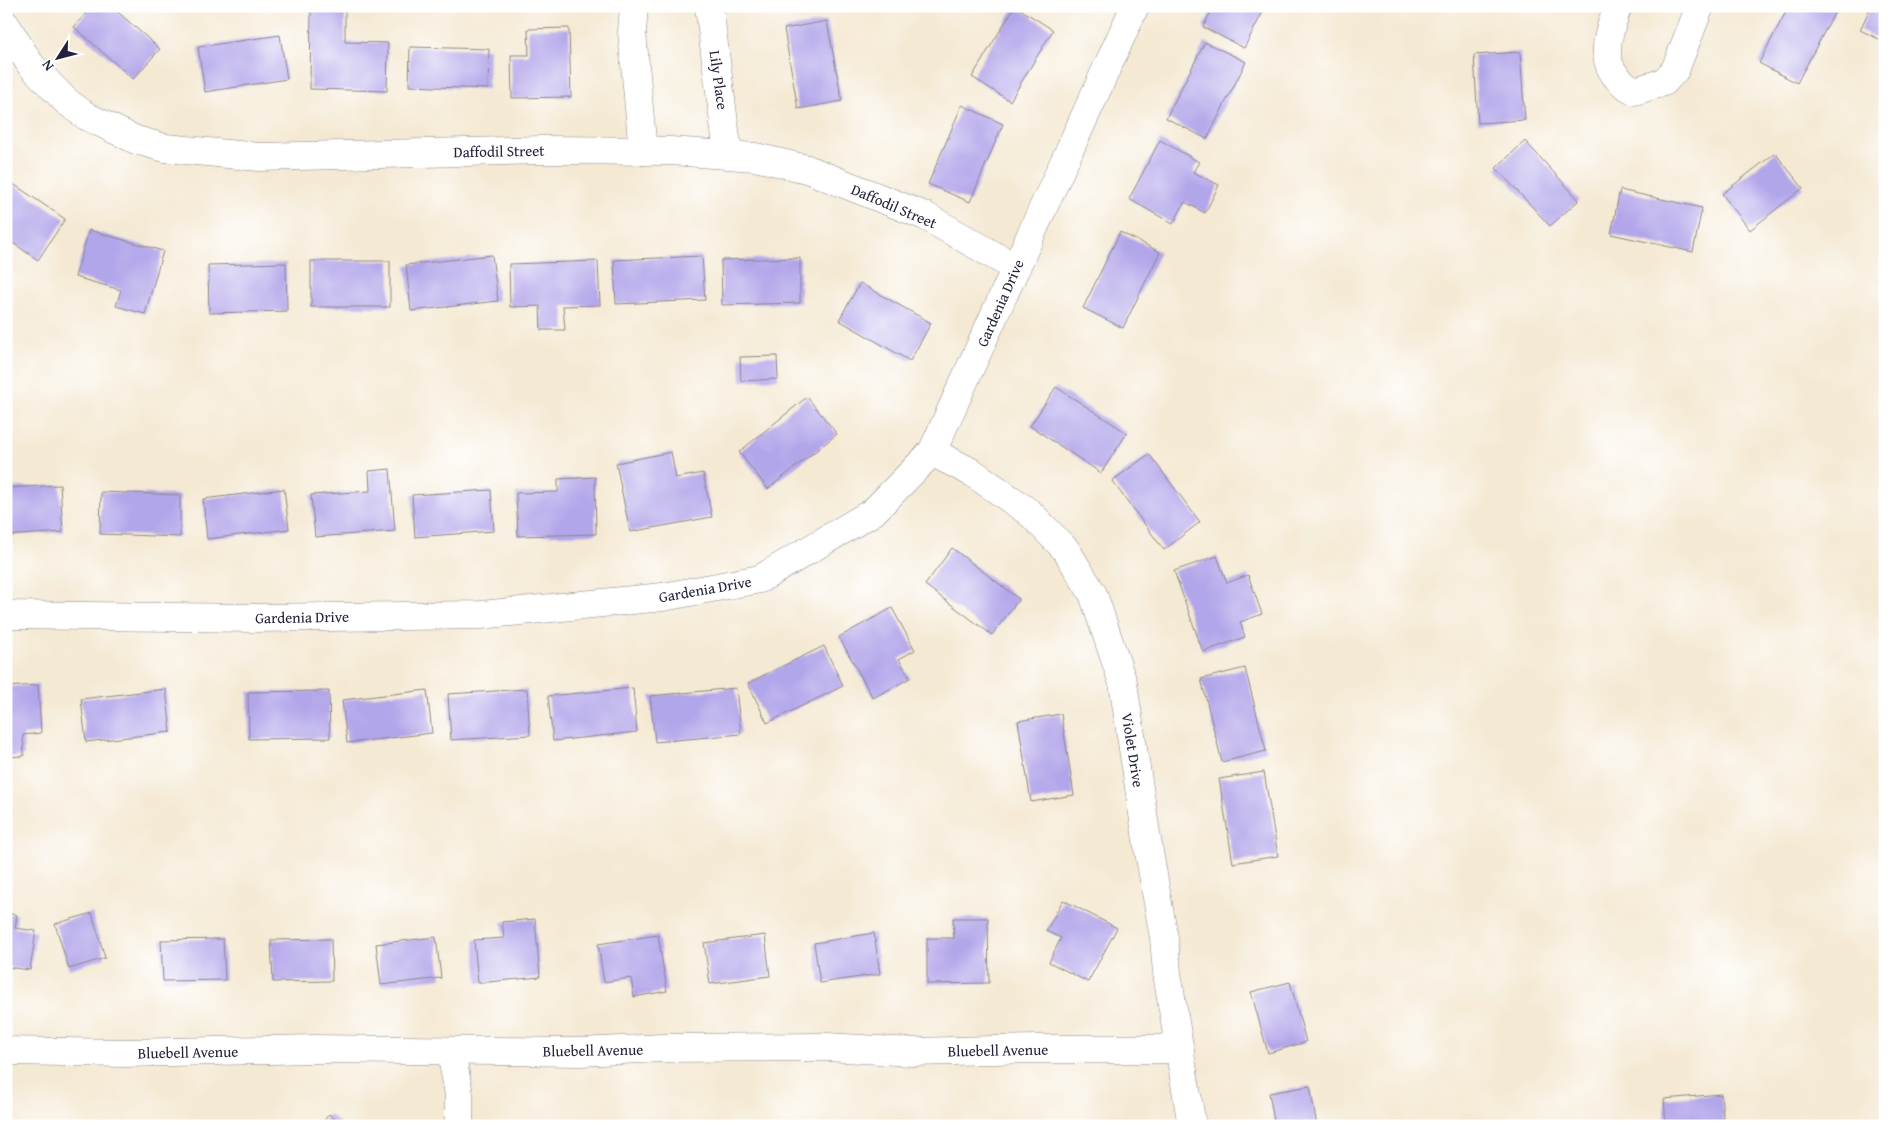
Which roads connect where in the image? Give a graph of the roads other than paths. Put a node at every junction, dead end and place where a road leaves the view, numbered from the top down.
1 (634, 6) edge
2 (708, 6) edge
3 (1135, 6) edge
4 (1618, 6) edge
5 (1700, 6) edge
6 (6, 25) edge
7 (642, 151) junction
8 (728, 154) junction
9 (1016, 268) junction
10 (932, 452) junction
11 (6, 615) edge
12 (1180, 1049) junction
13 (6, 1051) edge
14 (452, 1052) junction
15 (459, 1126) edge
16 (1192, 1126) edge

1 - 7 street
2 - 8 street, Lily Place
3 - 9 street, Gardenia Drive
4 - 5 street
6 - 7 street, Daffodil Street
7 - 8 street, Daffodil Street
8 - 9 street, Daffodil Street
9 - 10 street, Gardenia Drive
10 - 11 street, Gardenia Drive
10 - 12 street, Violet Drive
12 - 14 street, Bluebell Avenue
12 - 16 street, Violet Drive
13 - 14 street, Bluebell Avenue
14 - 15 street

